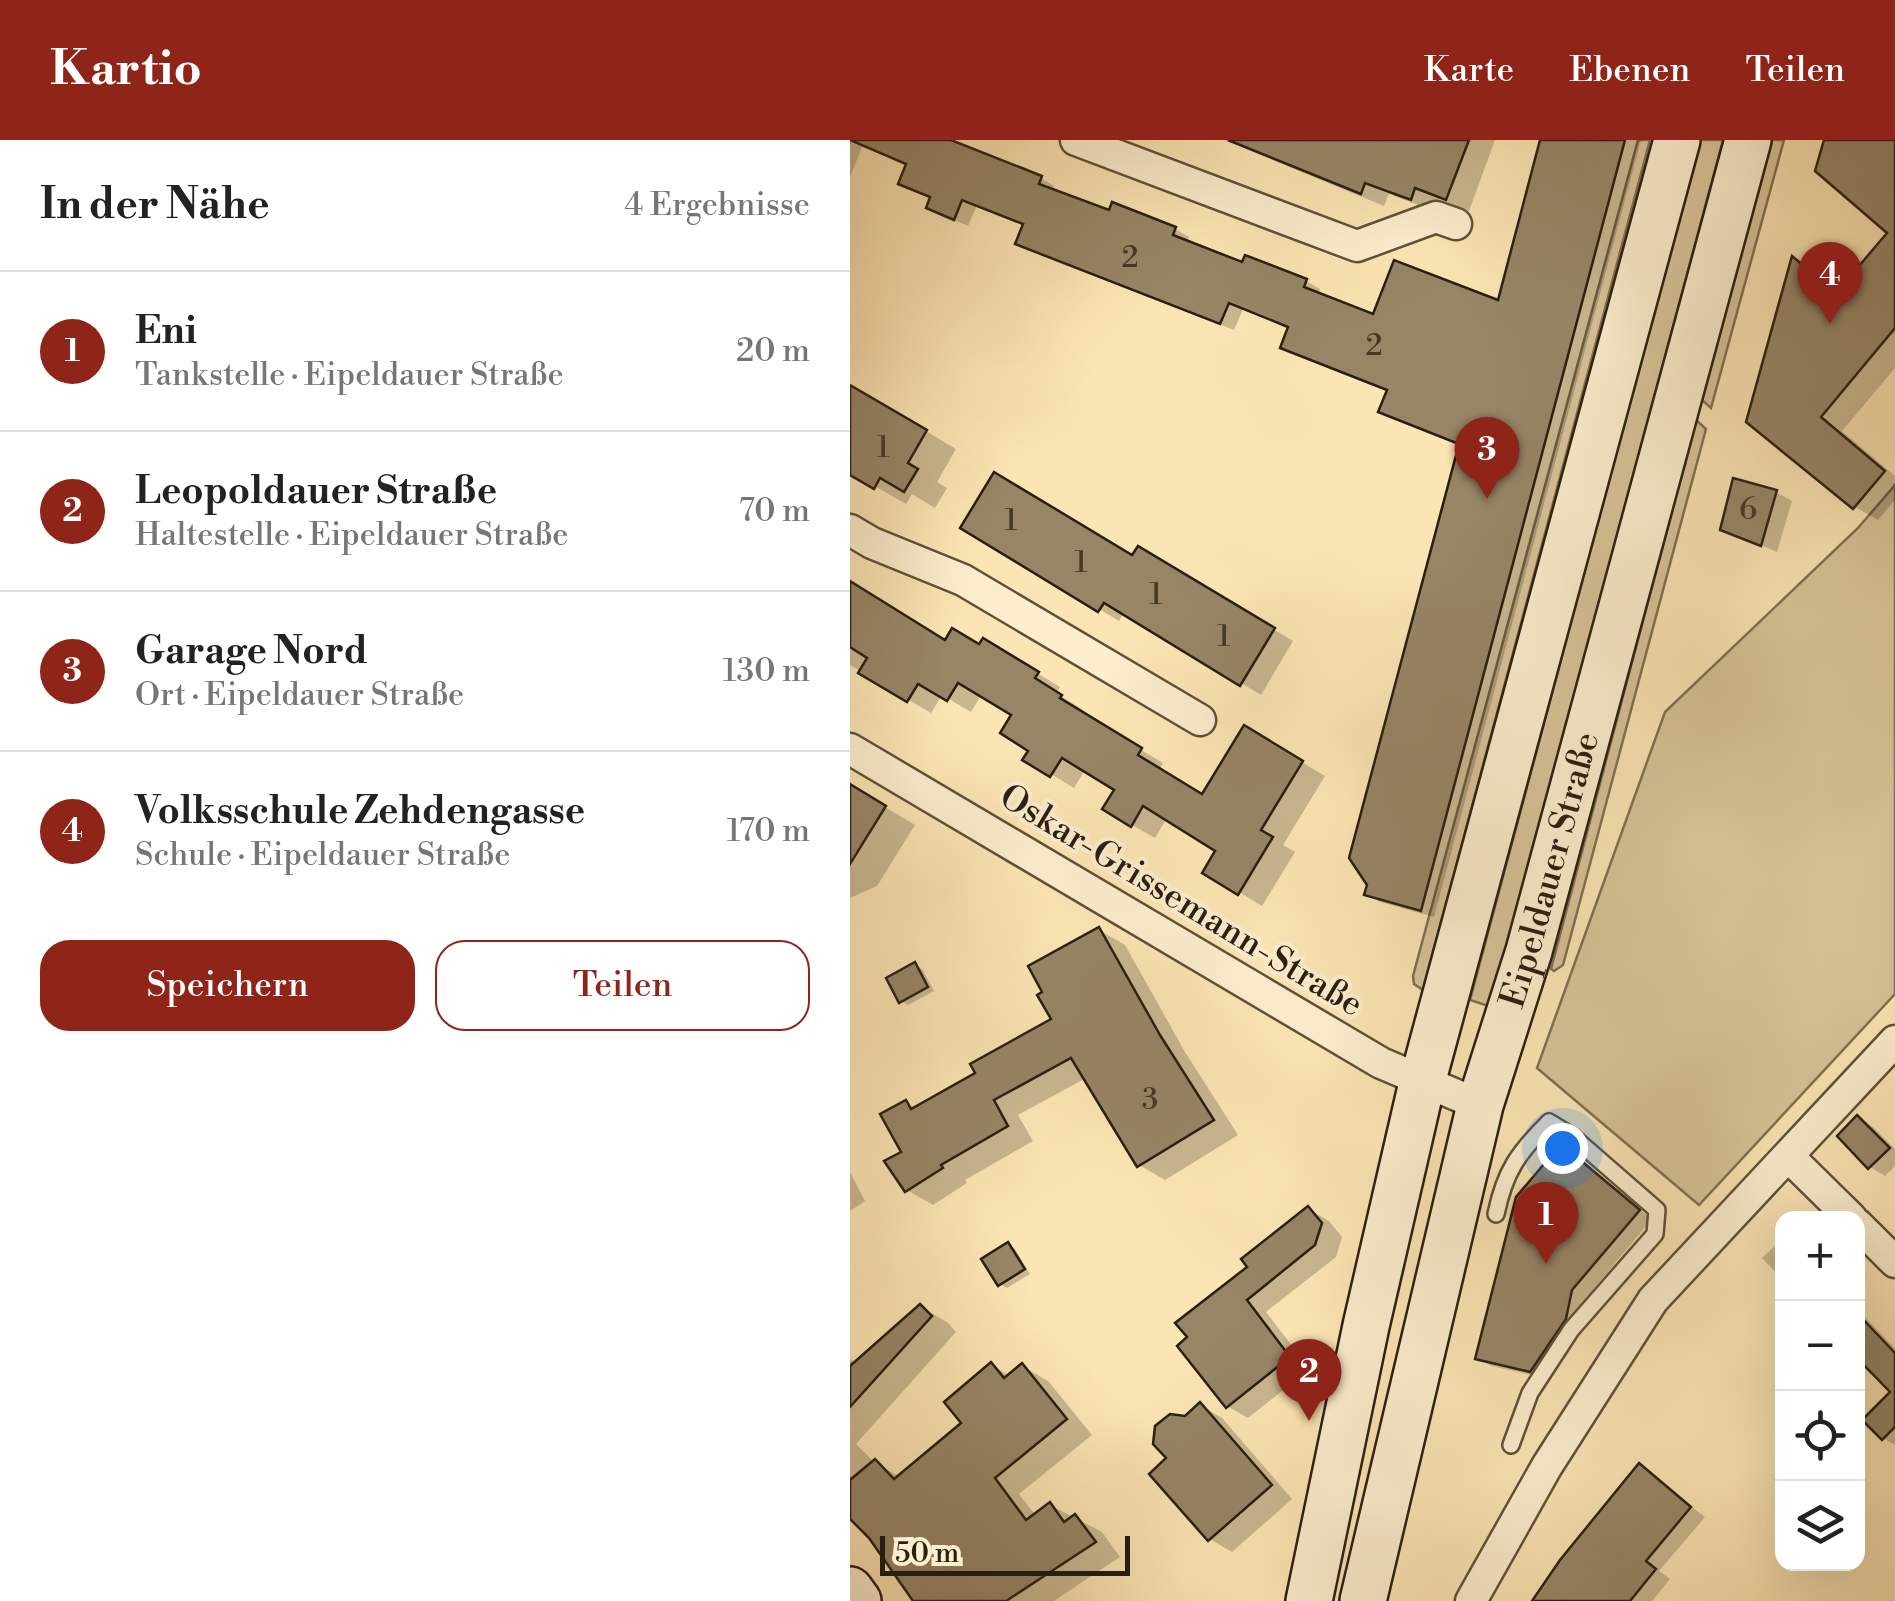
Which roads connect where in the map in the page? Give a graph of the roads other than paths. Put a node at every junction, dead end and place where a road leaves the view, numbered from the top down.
1 (1076, 140) edge
2 (1677, 140) edge
3 (1748, 140) edge
4 (1456, 224) dead end
5 (850, 530) edge
6 (1200, 720) dead end
7 (850, 749) edge
8 (1895, 1041) edge
9 (1422, 1083) junction
10 (1480, 1105) junction
11 (1790, 1157) junction
12 (1844, 1211) edge
13 (1496, 1214) dead end
14 (1865, 1232) edge
15 (1895, 1262) edge
16 (1511, 1445) dead end
17 (850, 1590) edge
18 (858, 1601) edge
19 (1309, 1601) edge
20 (1362, 1601) edge
21 (1471, 1601) edge

1 - 4 street
2 - 9 main road, Eipeldauer Straße
3 - 10 main road, Eipeldauer Straße
5 - 6 street
7 - 9 street, Oskar-Grissemann-Straße
8 - 11 street
9 - 10 street, Oskar-Grissemann-Straße
9 - 19 main road, Eipeldauer Straße
10 - 20 main road, Eipeldauer Straße
11 - 12 street
11 - 21 street
13 - 16 lane
14 - 15 street
17 - 18 main road

